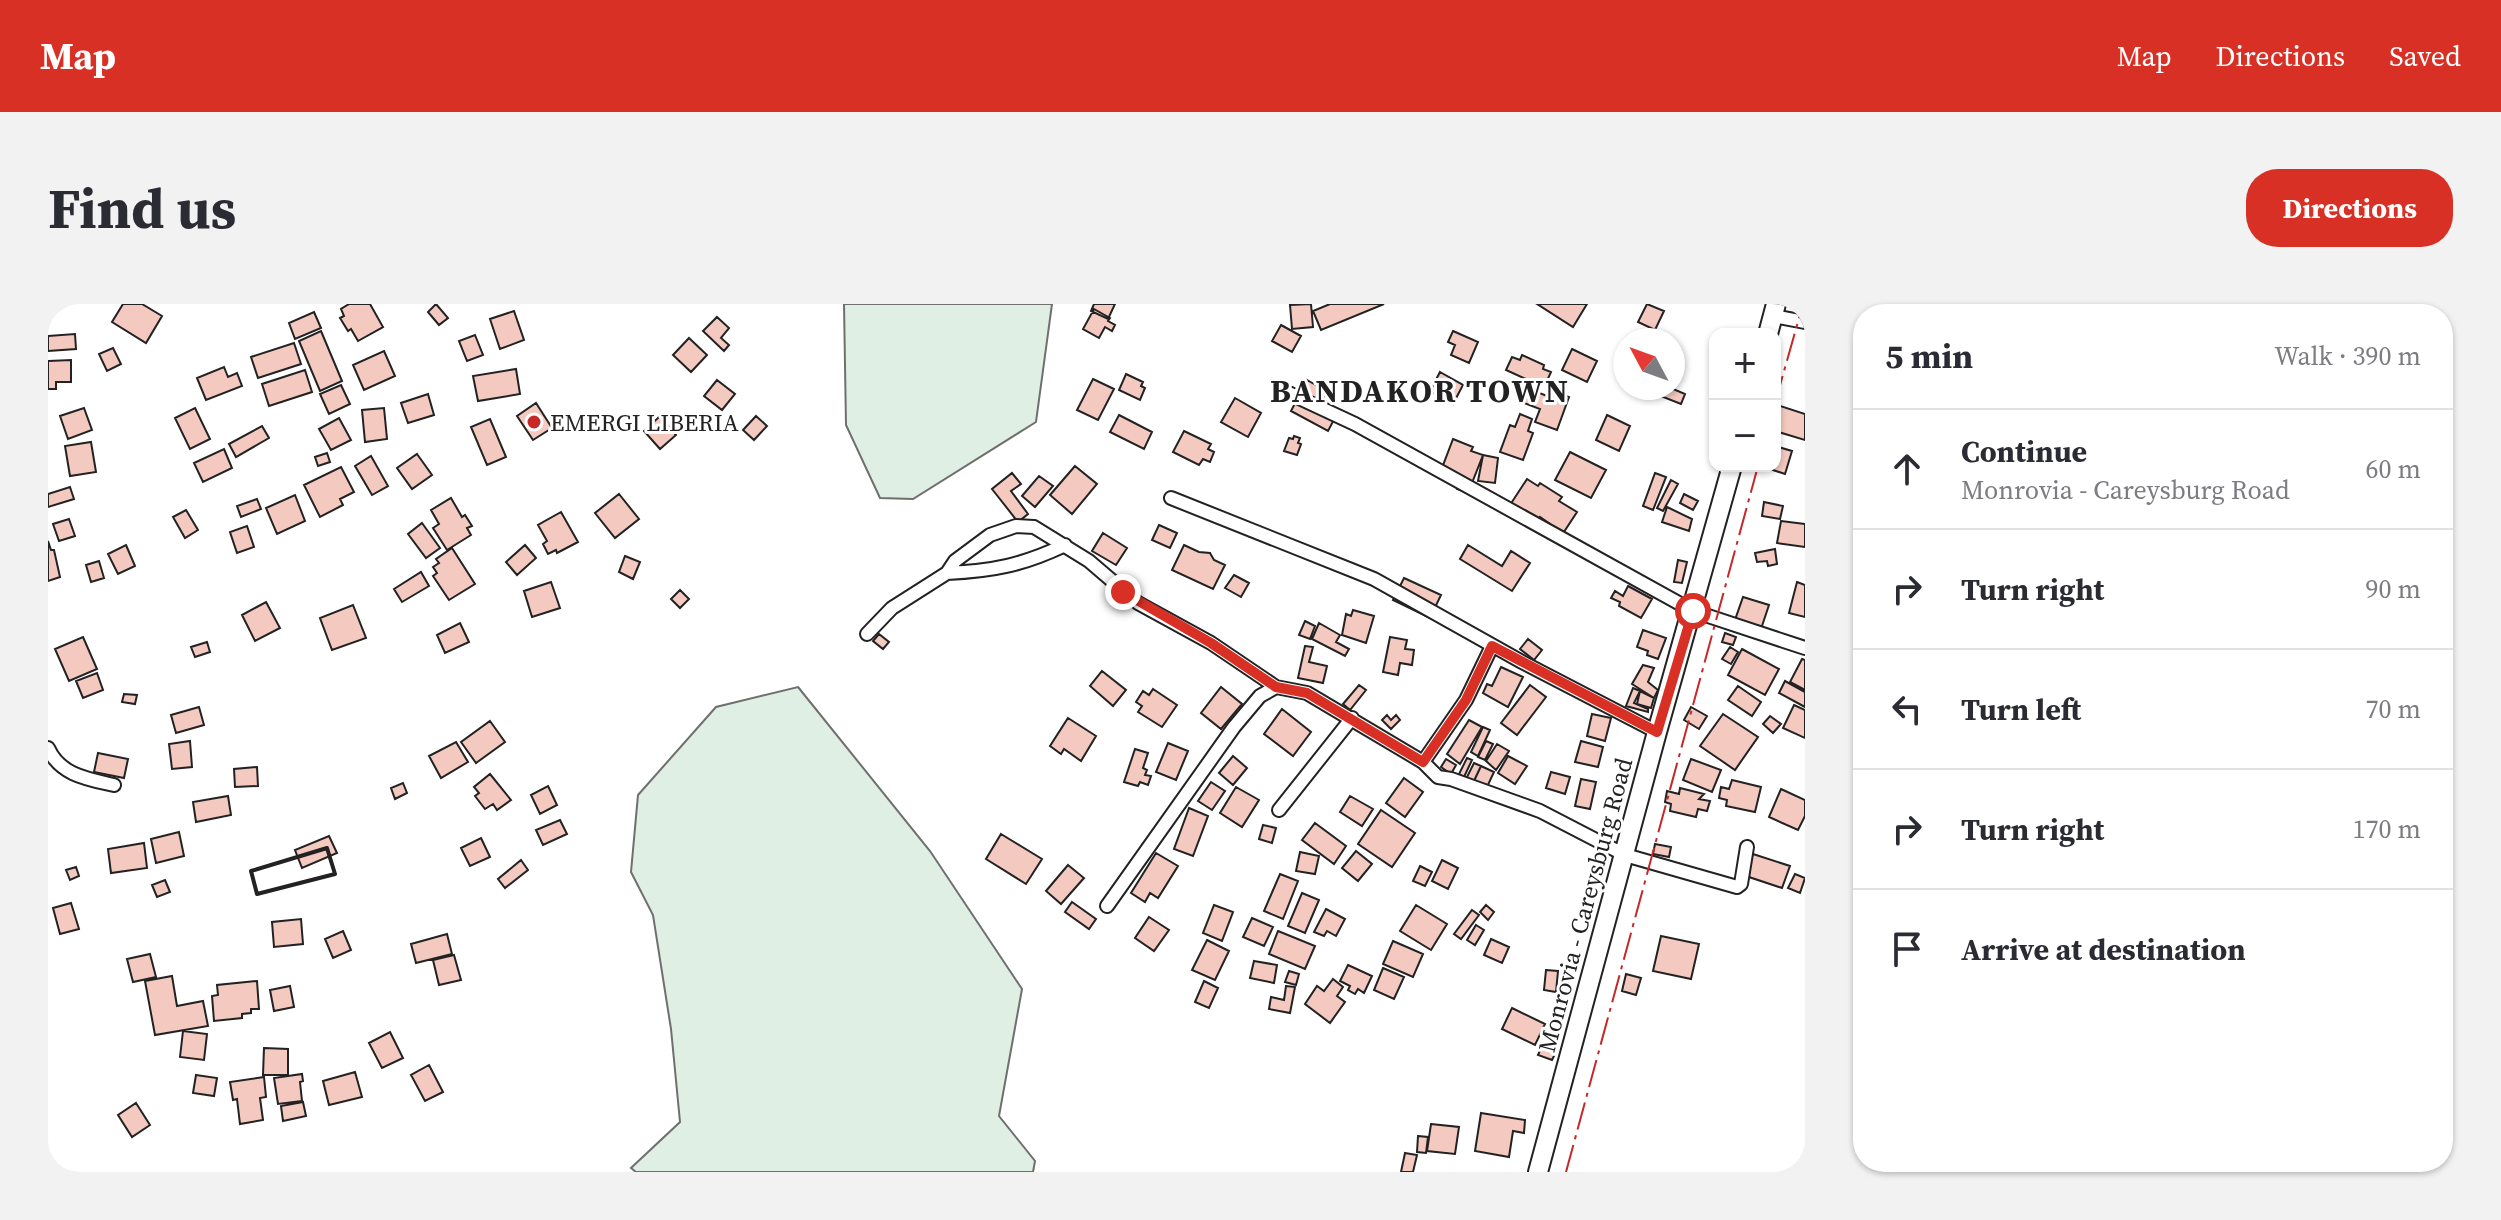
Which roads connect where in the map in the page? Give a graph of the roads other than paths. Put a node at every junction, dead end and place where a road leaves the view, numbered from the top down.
1 (1772, 318) edge
2 (1805, 322) edge
3 (1280, 389) dead end
4 (1730, 472) edge
5 (1171, 498) dead end
6 (1065, 545) junction
7 (947, 573) junction
8 (1693, 611) junction
9 (867, 634) dead end
10 (1492, 646) junction
11 (1805, 648) edge
12 (1276, 687) junction
13 (1352, 718) junction
14 (1657, 732) junction
15 (48, 748) edge
16 (1423, 762) junction
17 (114, 785) dead end
18 (1279, 810) dead end
19 (1747, 847) dead end
20 (1625, 855) junction
21 (1107, 906) dead end
22 (1538, 1172) edge

1 - 2 street
3 - 8 street
4 - 8 main road, Monrovia - Careysburg Road
5 - 10 street
6 - 7 street
6 - 7 street
6 - 12 street
7 - 9 street
8 - 11 street
8 - 14 main road, Monrovia - Careysburg Road
10 - 14 street
10 - 16 street
12 - 13 street
12 - 21 street
13 - 16 street
13 - 18 street
14 - 20 main road, Monrovia - Careysburg Road
15 - 17 street
16 - 20 street
19 - 20 street
20 - 22 main road, Monrovia - Careysburg Road

